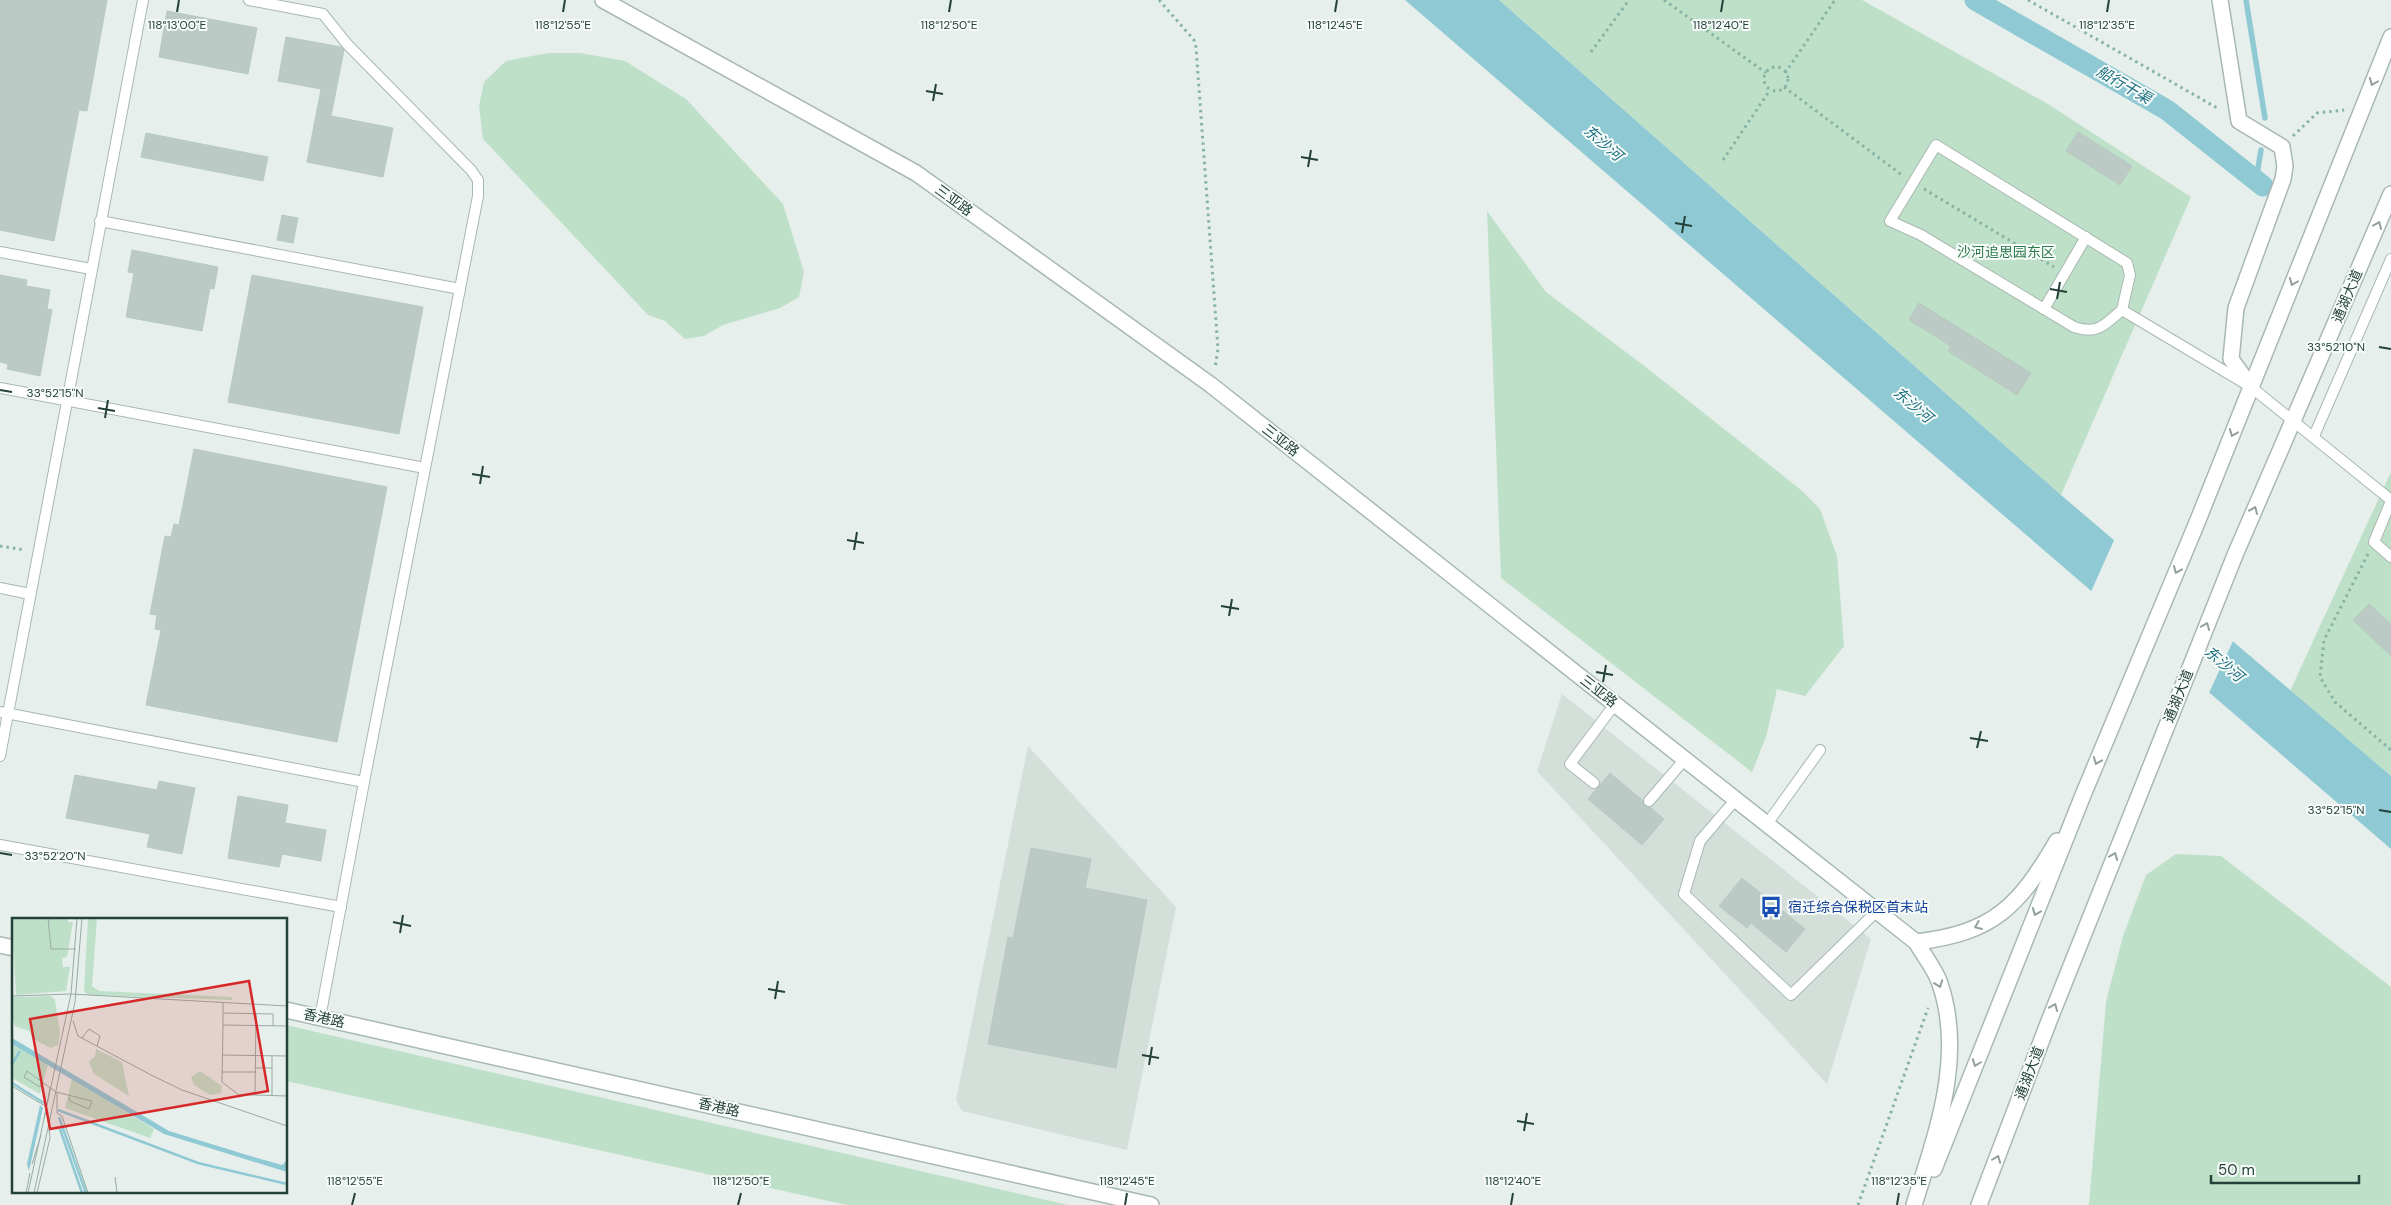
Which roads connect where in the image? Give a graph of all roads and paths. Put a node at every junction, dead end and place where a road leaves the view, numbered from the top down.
1 (143, 0) edge
2 (249, 0) edge
3 (603, 0) edge
4 (1159, 0) edge
5 (1629, 0) edge
6 (1664, 0) edge
7 (1835, 0) edge
8 (2028, 0) edge
9 (2220, 0) edge
10 (2391, 37) edge
11 (1591, 52) dead end
12 (1766, 73) junction
13 (1786, 73) junction
14 (1770, 90) junction
15 (2362, 107) junction
16 (2239, 121) junction
17 (2282, 147) junction
18 (1723, 160) dead end
19 (2391, 194) edge
20 (100, 221) junction
21 (2086, 237) junction
22 (0, 252) edge
23 (2391, 260) edge
24 (91, 269) junction
25 (460, 289) junction
26 (2044, 309) junction
27 (2122, 310) junction
28 (1211, 385) junction
29 (2251, 387) junction
30 (0, 388) edge
31 (66, 400) junction
32 (2294, 419) junction
33 (2314, 436) junction
34 (425, 468) junction
35 (2391, 500) edge
36 (2374, 542) junction
37 (0, 546) edge
38 (38, 553) junction
39 (2391, 558) edge
40 (0, 588) edge
41 (30, 594) junction
42 (1616, 704) junction
43 (4, 712) edge
44 (1820, 750) dead end
45 (2391, 750) edge
46 (0, 756) edge
47 (1685, 759) junction
48 (364, 782) junction
49 (1594, 783) dead end
50 (2083, 796) junction
51 (1736, 799) junction
52 (1649, 801) dead end
53 (1767, 824) junction
54 (0, 845) edge
55 (341, 908) junction
56 (1877, 911) junction
57 (1916, 942) junction
58 (1938, 980) junction
59 (288, 1010) edge
60 (320, 1018) junction
61 (1151, 1205) edge
62 (1858, 1205) edge
63 (1914, 1205) edge
64 (1920, 1205) edge
65 (1979, 1205) edge

1 - 20 lane
2 - 25 lane
3 - 28 street, 三亚路
4 - 28 path
5 - 11 path
6 - 12 path
7 - 13 path
8 - 16 path
9 - 16 street
10 -> 15 street
12 - 13 path
12 - 14 path
13 - 14 path
14 - 18 path
15 - 17 path
15 -> 29 street
16 - 17 street
17 - 29 street
32 -> 19 street, 通湖大道
20 - 24 lane
20 - 25 lane
21 - 26 lane
21 - 26 lane
21 - 27 lane
22 - 24 lane
23 - 33 lane
24 - 31 lane
25 - 34 lane
26 - 27 lane
27 - 29 lane
28 - 42 street, 三亚路
29 - 32 lane
29 -> 50 street
30 - 31 lane
31 - 34 lane
31 - 38 lane
32 - 33 lane
65 -> 32 street, 通湖大道
33 - 35 lane
34 - 48 lane
35 - 36 lane
36 - 39 lane
36 - 45 path
37 - 38 path
38 - 41 lane
40 - 41 lane
41 - 43 lane
42 - 47 street, 三亚路
42 - 49 lane
43 - 46 lane
43 - 48 lane
44 - 53 lane
47 - 51 street, 三亚路
47 - 52 lane
48 - 55 lane
50 -> 57 street
50 -> 64 street
51 - 53 street, 三亚路
51 - 56 lane
53 - 56 street, 三亚路
54 - 55 lane
55 - 60 lane
56 - 57 street, 三亚路
57 - 58 street
58 - 62 path
58 -> 63 street
59 - 60 street, 香港路
60 - 61 street, 香港路

